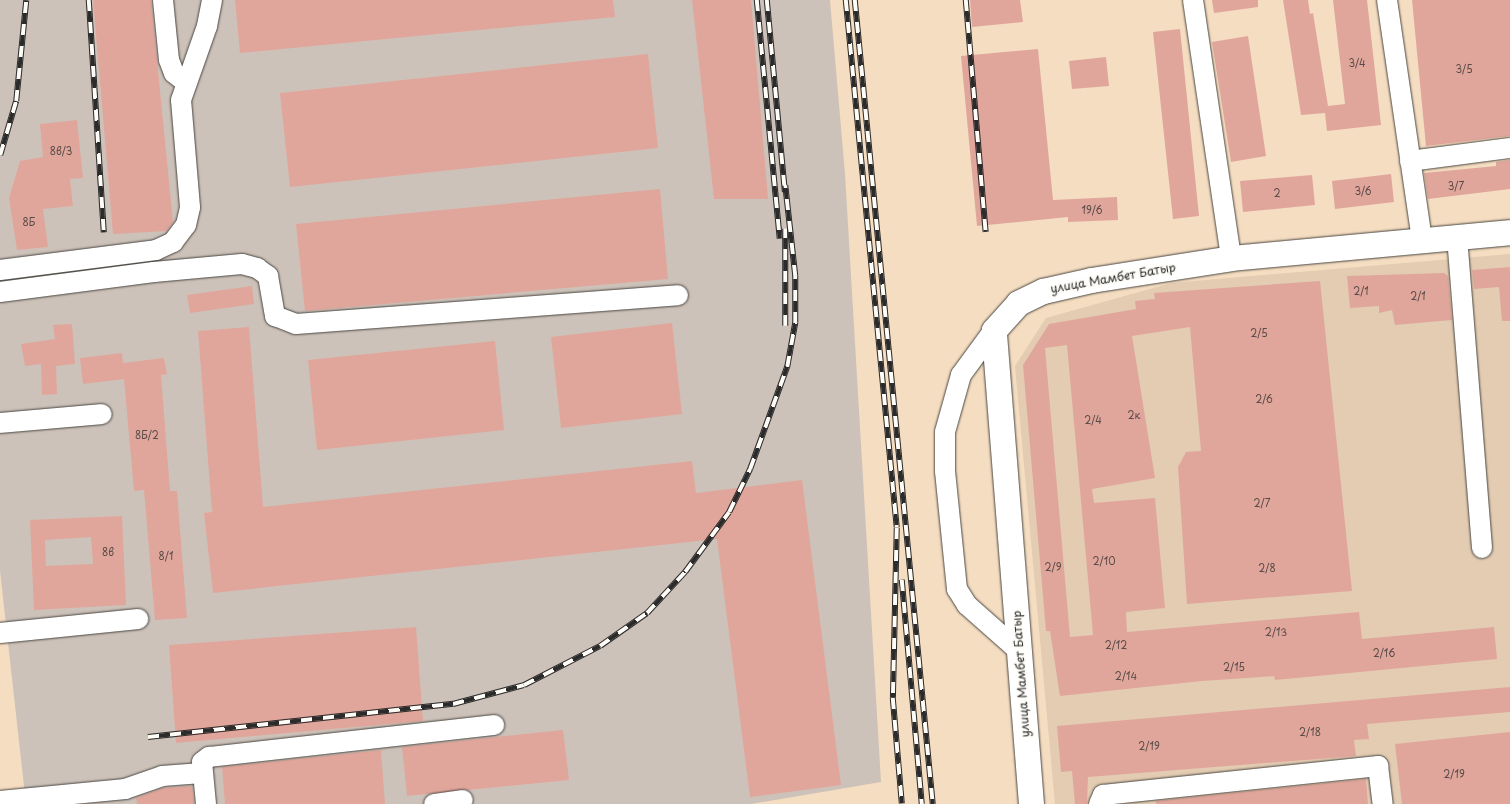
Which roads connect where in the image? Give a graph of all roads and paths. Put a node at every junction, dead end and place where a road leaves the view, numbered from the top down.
1 (163, 0) edge
2 (212, 0) edge
3 (1193, 0) edge
4 (1387, 0) edge
5 (185, 82) junction
6 (1510, 148) edge
7 (1410, 161) junction
8 (1510, 232) edge
9 (1457, 237) junction
10 (1422, 239) junction
11 (1231, 258) junction
12 (0, 270) edge
13 (0, 292) edge
14 (678, 295) dead end
15 (994, 330) junction
16 (102, 414) dead end
17 (0, 424) edge
18 (1482, 548) dead end
19 (138, 619) dead end
20 (0, 633) edge
21 (1019, 651) junction
22 (494, 725) dead end
23 (202, 773) junction
24 (463, 800) dead end
25 (0, 801) edge
26 (206, 804) edge
27 (434, 804) edge
28 (1031, 804) edge
29 (1099, 804) edge
30 (1383, 804) edge

1 - 5 street
2 - 5 street
3 - 11 street
4 - 7 street
5 - 12 street
6 - 7 street
7 - 10 street
8 - 9 main road, улица Мамбет Батыр
9 - 10 main road, улица Мамбет Батыр
9 - 18 street
10 - 11 main road, улица Мамбет Батыр
11 - 15 main road, улица Мамбет Батыр
13 - 14 street
15 - 21 main road, улица Мамбет Батыр
15 - 21 street
16 - 17 street
19 - 20 street
21 - 28 main road, улица Мамбет Батыр
22 - 23 street
23 - 25 street
23 - 26 street
24 - 27 street
29 - 30 street

